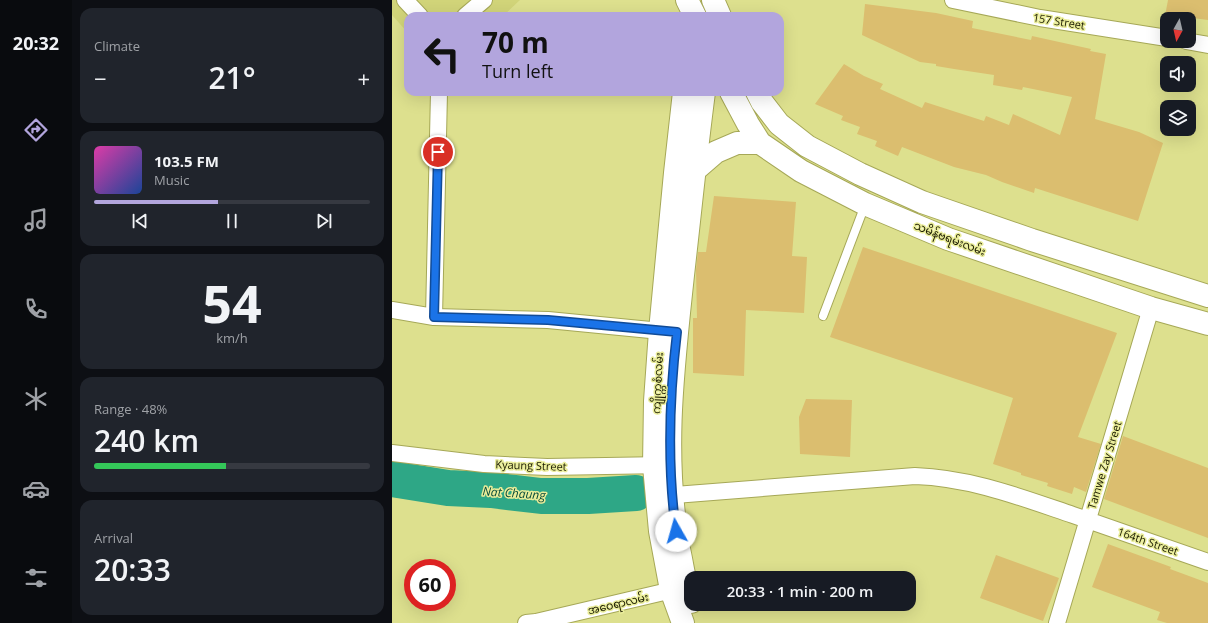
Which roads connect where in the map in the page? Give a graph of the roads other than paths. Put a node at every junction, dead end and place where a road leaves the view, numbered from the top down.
1 (405, 0) edge
2 (484, 0) edge
3 (712, 0) edge
4 (953, 0) edge
5 (696, 10) edge
6 (416, 12) edge
7 (470, 12) edge
8 (718, 12) edge
9 (1160, 37) edge
10 (1196, 42) edge
11 (1208, 44) edge
12 (439, 96) edge
13 (684, 96) edge
14 (703, 96) edge
15 (734, 96) edge
16 (759, 96) edge
17 (760, 143) junction
18 (694, 171) junction
19 (866, 204) junction
20 (1139, 273) junction
21 (1208, 296) edge
22 (1128, 300) junction
23 (1152, 308) junction
24 (392, 310) edge
25 (823, 316) dead end
26 (434, 317) junction
27 (1208, 324) edge
28 (668, 332) junction
29 (392, 453) edge
30 (662, 465) junction
31 (664, 495) junction
32 (1087, 520) junction
33 (1208, 562) edge
34 (684, 593) edge
35 (684, 596) edge
36 (684, 610) edge
37 (692, 611) edge
38 (526, 623) edge
39 (683, 623) edge
40 (698, 623) edge
41 (1057, 623) edge

1 - 6 street
2 - 7 street
3 - 5 main road
3 - 8 main road
4 - 9 street, 157 Street
10 - 11 street
12 - 26 street
13 - 28 main road, ကျိုက္ကစံလမ်း
14 - 18 main road, ကျိုက္ကစံလမ်း
15 - 17 main road, သမိန်ဗရမ်းလမ်း
16 - 20 main road
17 - 18 main road
17 - 19 main road, သမိန်ဗရမ်းလမ်း
18 - 28 main road, ကျိုက္ကစံလမ်း
19 - 22 main road, သမိန်ဗရမ်းလမ်း
19 - 25 lane
20 - 21 main road
20 - 22 main road
22 - 23 main road, သမိန်ဗရမ်းလမ်း
23 - 27 main road, သမိန်ဗရမ်းလမ်း
23 - 32 street, Tamwe Zay Street
24 - 26 street
26 - 28 street
28 - 30 main road, ကျိုက္ကစံလမ်း
29 - 30 street, Kyaung Street
30 - 31 main road, ကျိုက္ကစံလမ်း
31 - 32 street, 164th Street
31 - 34 main road, ကျိုက္ကစံလမ်း
32 - 33 street, 164th Street
32 - 41 street, Tamwe Zay Street
35 - 38 street, အဝေရာလမ်း
36 - 39 main road, ကျိုက္ကစံလမ်း
37 - 40 main road, ကျိုက္ကစံလမ်း

